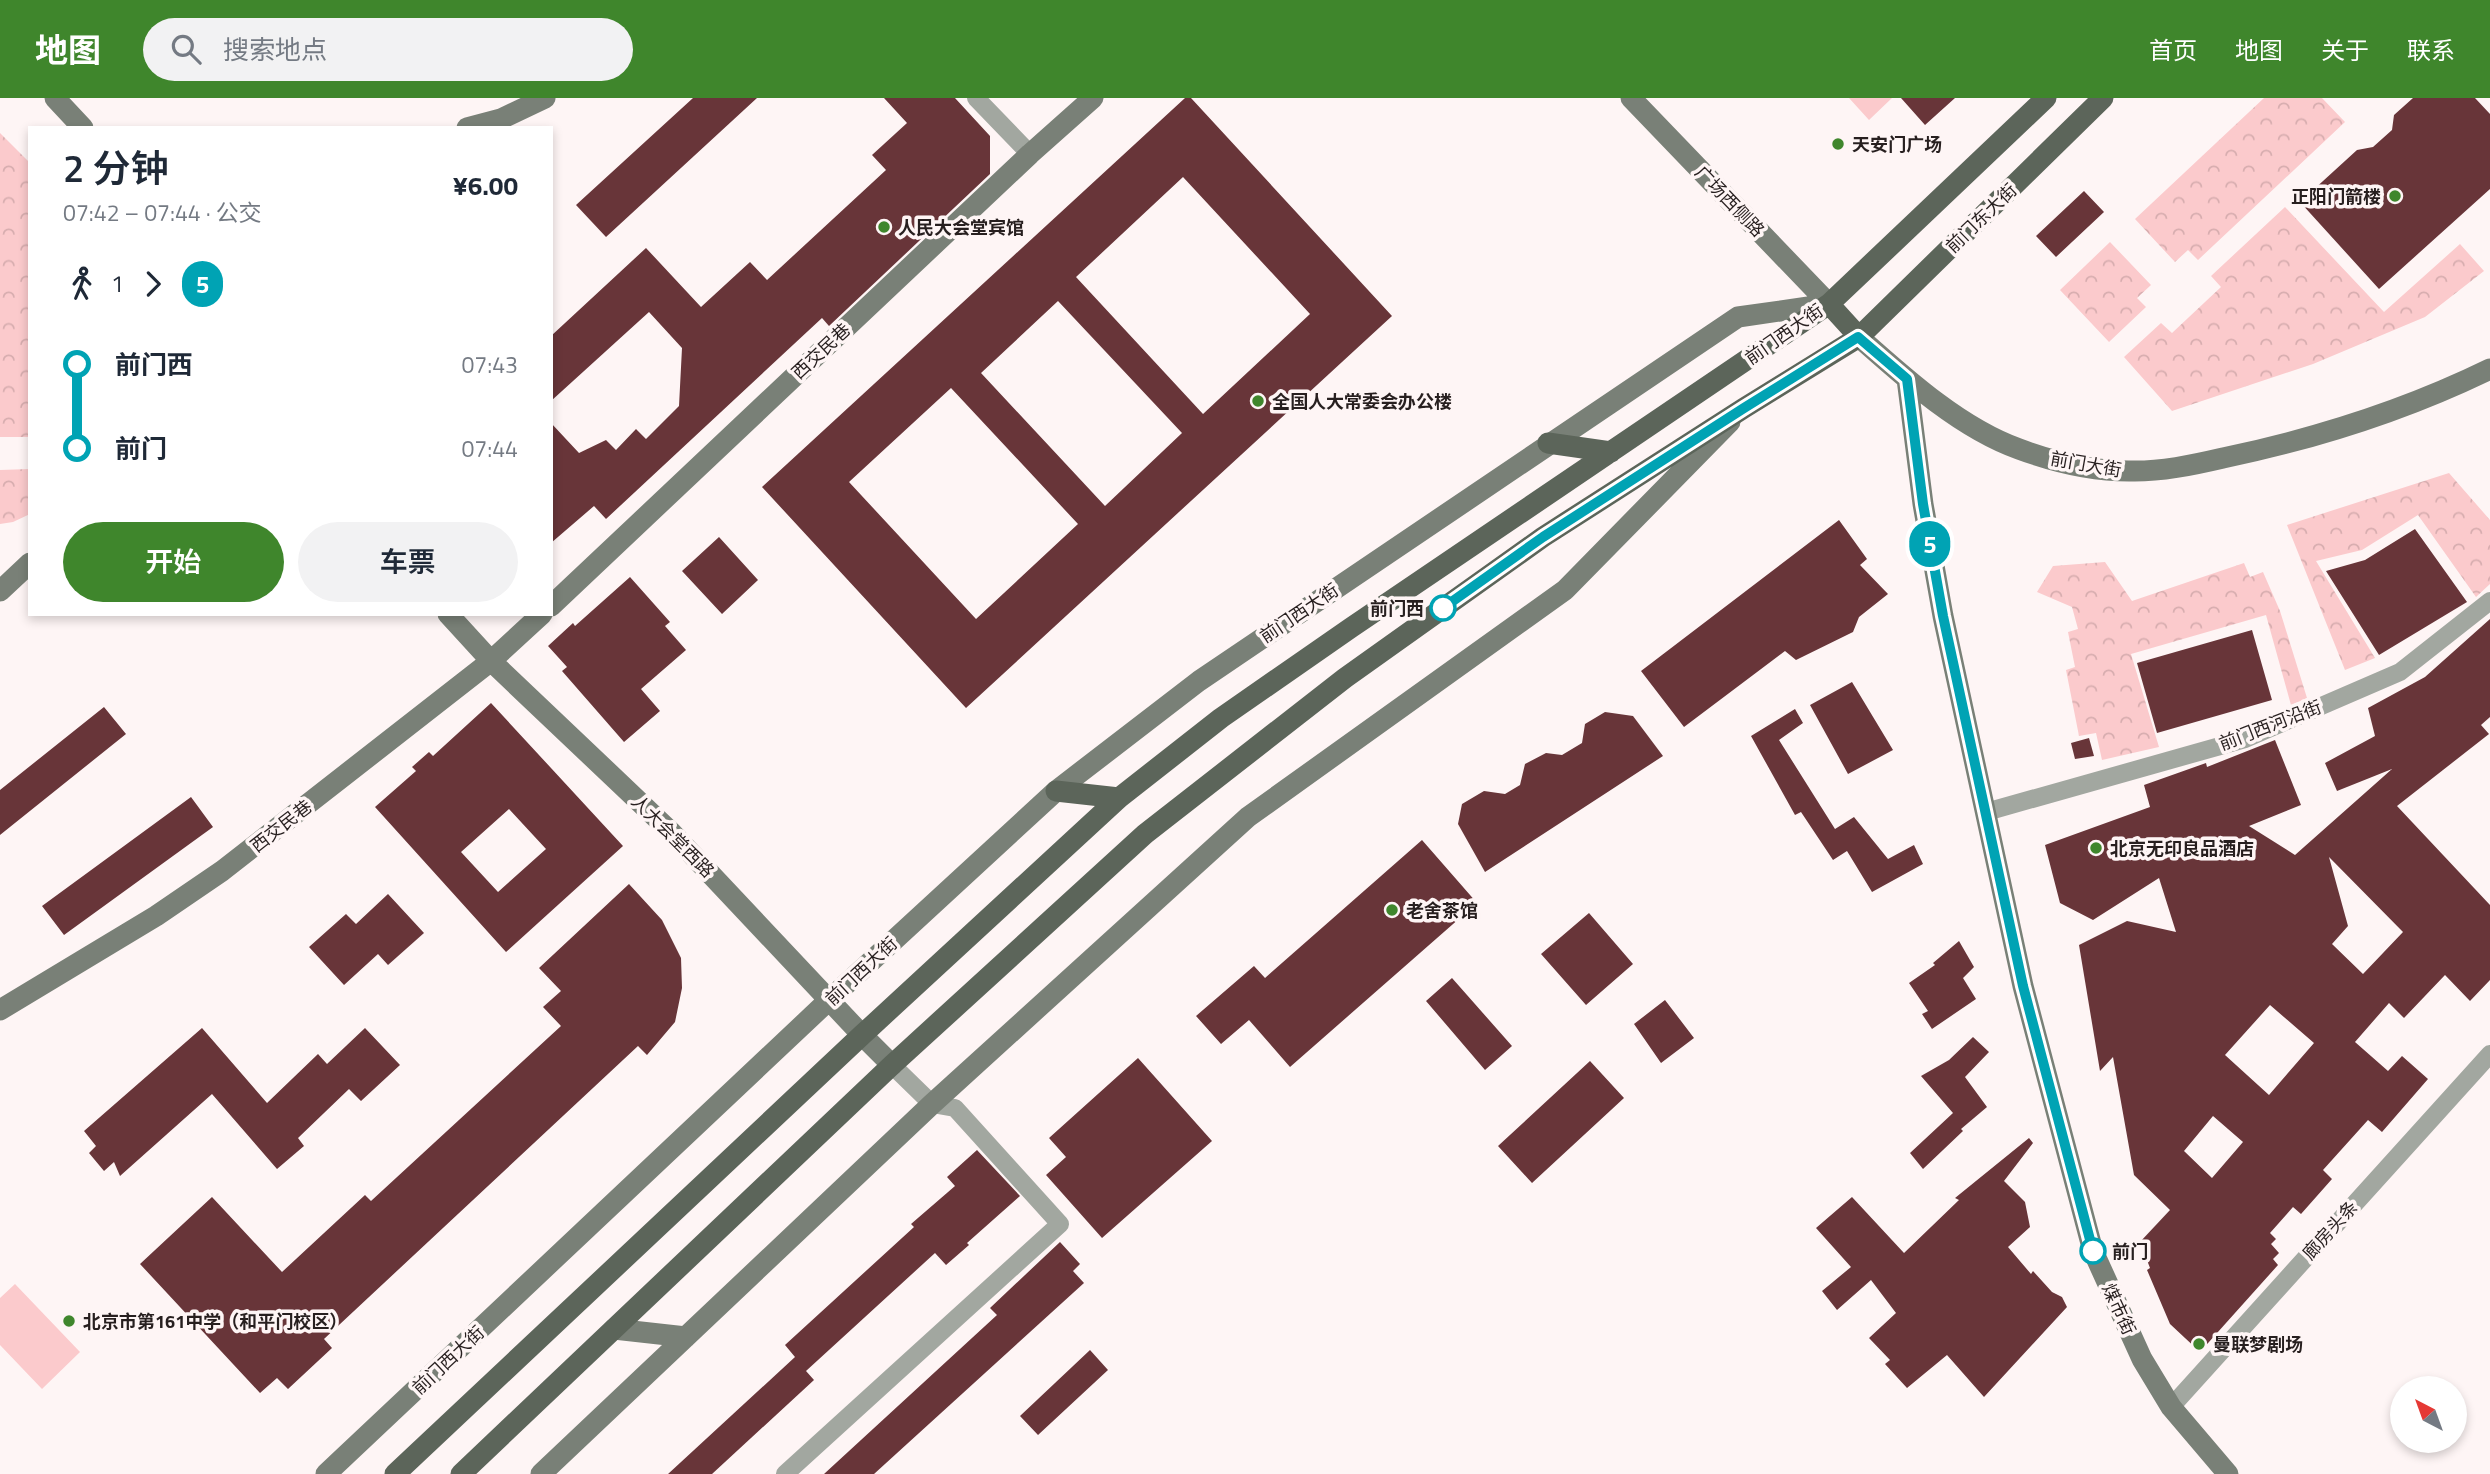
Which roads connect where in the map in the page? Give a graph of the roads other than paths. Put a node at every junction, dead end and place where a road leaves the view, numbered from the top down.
1 (55, 98) edge
2 (545, 98) edge
3 (976, 98) edge
4 (1093, 98) edge
5 (1631, 98) edge
6 (2046, 98) edge
7 (2103, 98) edge
8 (81, 126) edge
9 (475, 126) edge
10 (1030, 155) junction
11 (1829, 304) junction
12 (1858, 337) junction
13 (2490, 369) edge
14 (1907, 379) junction
15 (1744, 408) junction
16 (1548, 443) junction
17 (1611, 452) junction
18 (28, 565) edge
19 (0, 591) edge
20 (2490, 601) edge
21 (553, 604) edge
22 (450, 616) edge
23 (540, 616) edge
24 (491, 661) junction
25 (1056, 792) junction
26 (1119, 798) junction
27 (1986, 812) junction
28 (829, 1000) junction
29 (0, 1010) edge
30 (862, 1035) junction
31 (2490, 1054) edge
32 (892, 1065) junction
33 (932, 1104) junction
34 (614, 1329) junction
35 (685, 1338) junction
36 (2171, 1407) junction
37 (326, 1474) edge
38 (395, 1474) edge
39 (461, 1474) edge
40 (541, 1474) edge
41 (785, 1474) edge
42 (2228, 1474) edge

1 - 8 street
2 - 9 street
3 - 10 street
4 - 10 street, 西交民巷
5 - 11 street, 广场西侧路
6 - 11 main road
7 - 12 main road, 前门东大街
10 - 21 street, 西交民巷
11 - 12 main road
11 - 16 street, 前门西大街
11 - 17 main road, 前门西大街
12 - 14 street, 前门大街
12 - 15 main road
13 - 14 street, 前门大街
14 - 27 street, 煤市街
15 - 32 main road
15 - 33 street
16 - 17 main road
16 - 25 street, 前门西大街
17 - 26 main road, 前门西大街
18 - 19 street
20 - 27 street, 前门西河沿街
22 - 24 street, 人大会堂西路
23 - 24 street, 西交民巷
24 - 28 street, 人大会堂西路
24 - 29 street, 西交民巷
25 - 26 main road
25 - 28 street, 前门西大街
26 - 30 main road, 前门西大街
27 - 36 street, 煤市街
28 - 30 street, 人大会堂西路
28 - 37 street, 前门西大街
30 - 32 street, 人大会堂西路
30 - 38 main road, 前门西大街
31 - 36 street, 廊房头条
32 - 33 street
32 - 34 main road
33 - 35 street
33 - 41 street
34 - 35 street
34 - 39 main road
35 - 40 street
36 - 42 street, 煤市街

